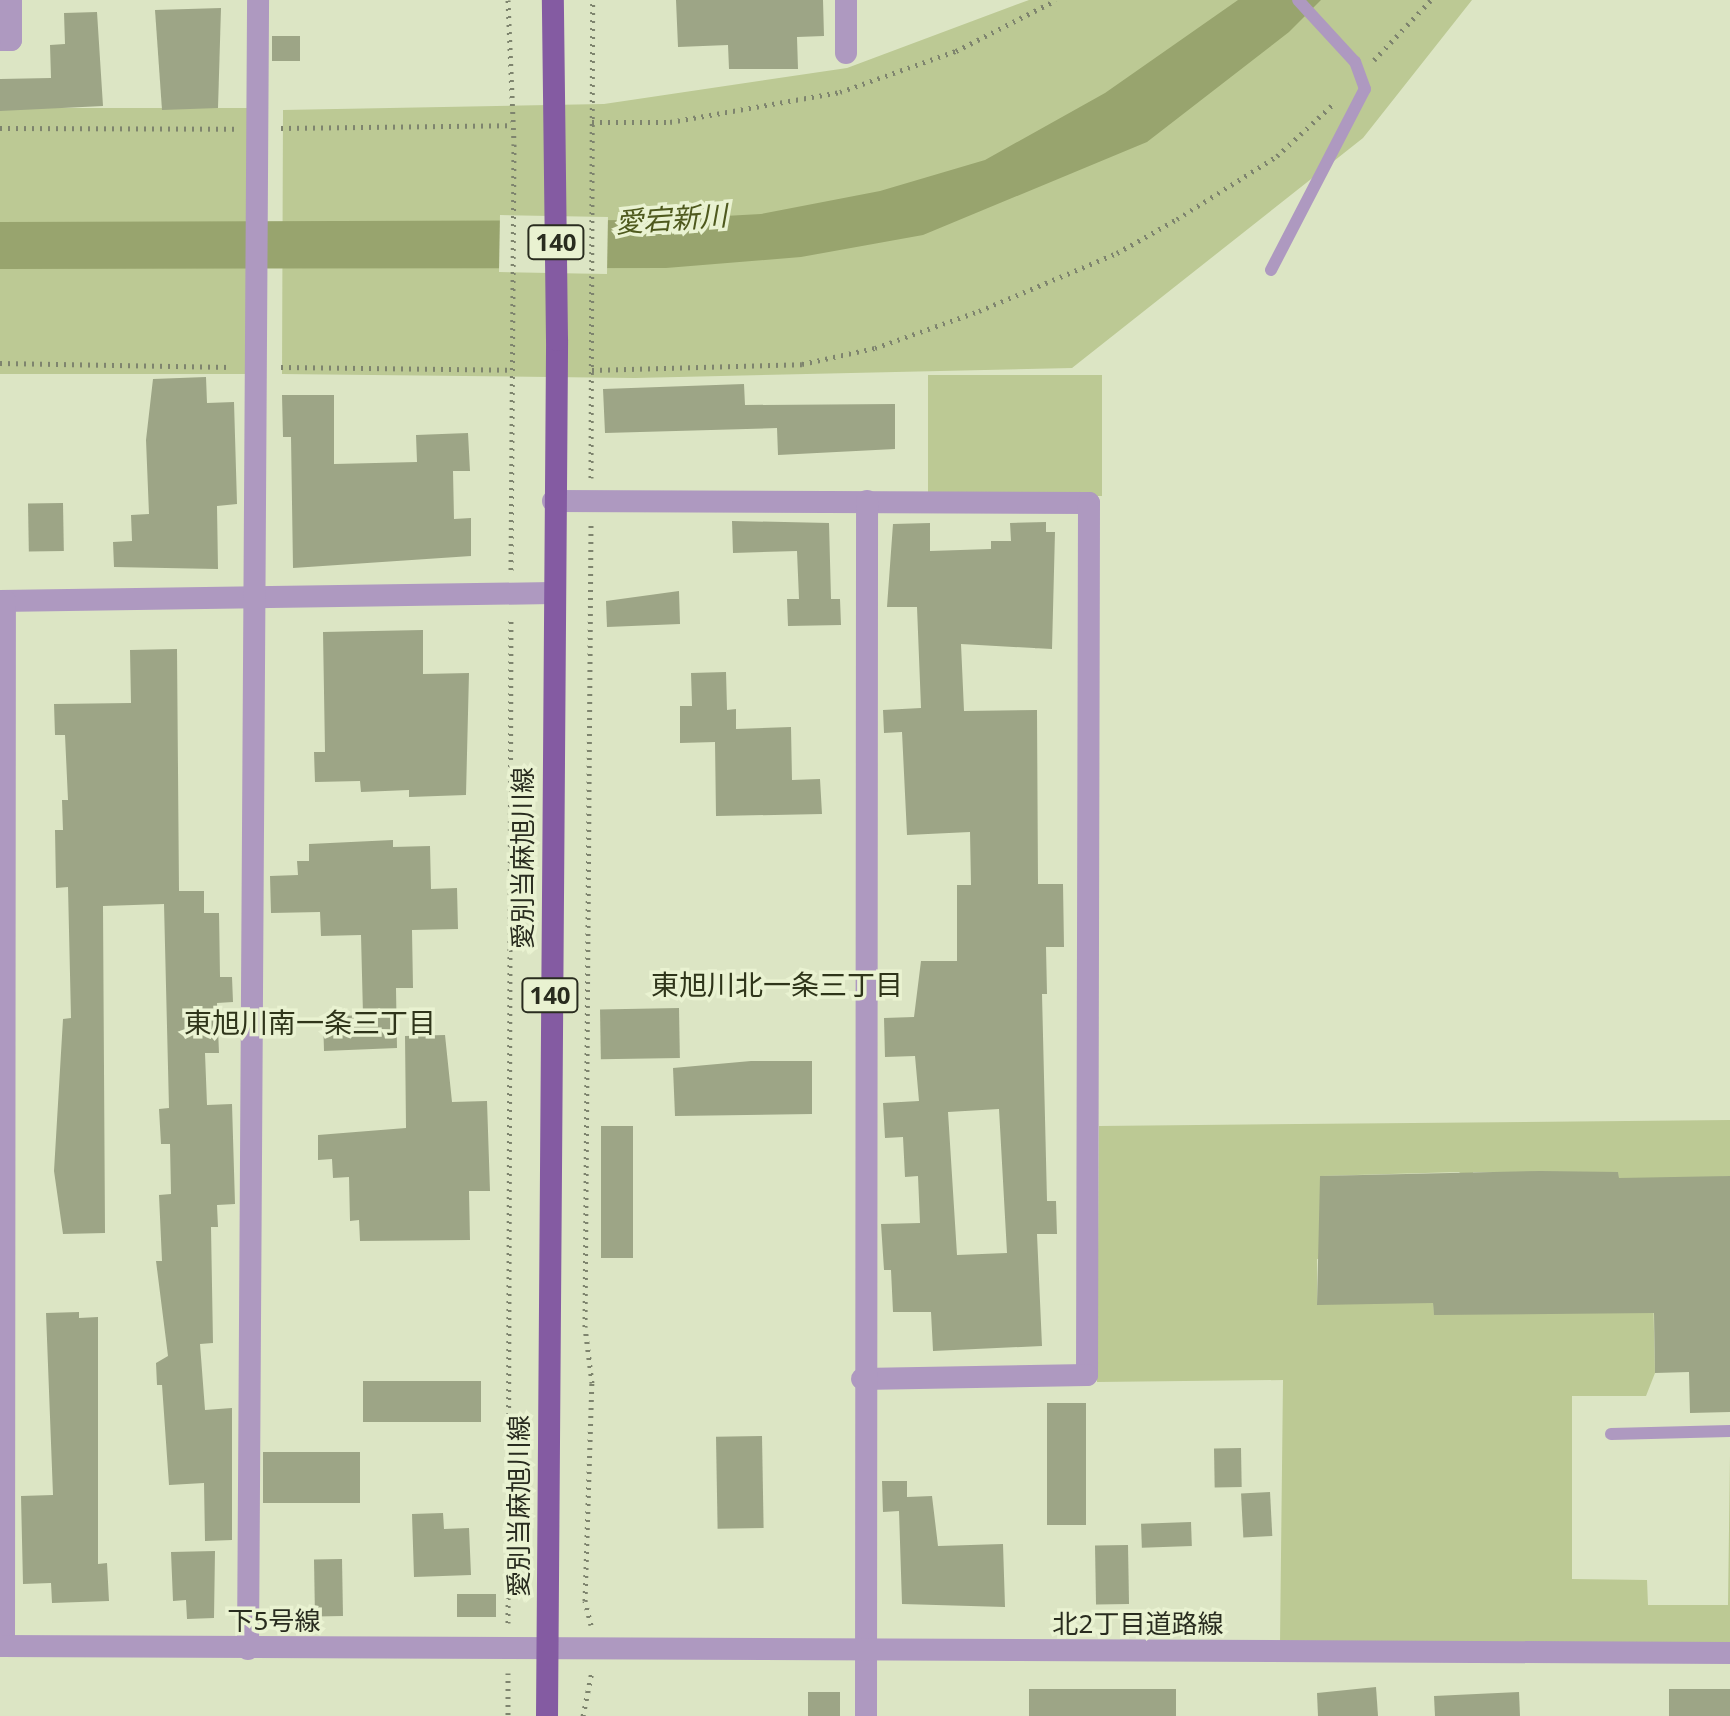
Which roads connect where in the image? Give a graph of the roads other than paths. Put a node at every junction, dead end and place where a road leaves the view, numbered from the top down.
1 (11, 0) edge
2 (258, 0) edge
3 (553, 0) edge
4 (846, 0) edge
5 (1298, 0) edge
6 (0, 40) edge
7 (846, 53) dead end
8 (1271, 270) dead end
9 (553, 501) junction
10 (867, 501) junction
11 (553, 593) junction
12 (255, 596) junction
13 (3, 601) edge
14 (2, 1128) edge
15 (862, 1379) junction
16 (1730, 1431) edge
17 (1611, 1434) dead end
18 (2, 1646) edge
19 (248, 1649) junction
20 (547, 1650) junction
21 (865, 1652) junction
22 (1730, 1653) edge
23 (547, 1716) edge
24 (866, 1716) edge

1 - 6 street
2 - 12 street
3 - 9 main road, 愛別当麻旭川線 / 140
4 - 7 street
5 - 8 lane
9 - 10 street
9 - 11 main road, 愛別当麻旭川線 / 140
10 - 15 street
10 - 15 street
11 - 12 street
11 - 20 main road, 愛別当麻旭川線 / 140
12 - 13 street
12 - 19 street
13 - 14 street
14 - 18 street
15 - 21 street
16 - 17 lane
18 - 19 street, 下5号線
19 - 20 street, 下5号線
20 - 21 street, 北2丁目道路線
20 - 23 main road, 愛別当麻旭川線 / 140
21 - 22 street, 北2丁目道路線
21 - 24 street

